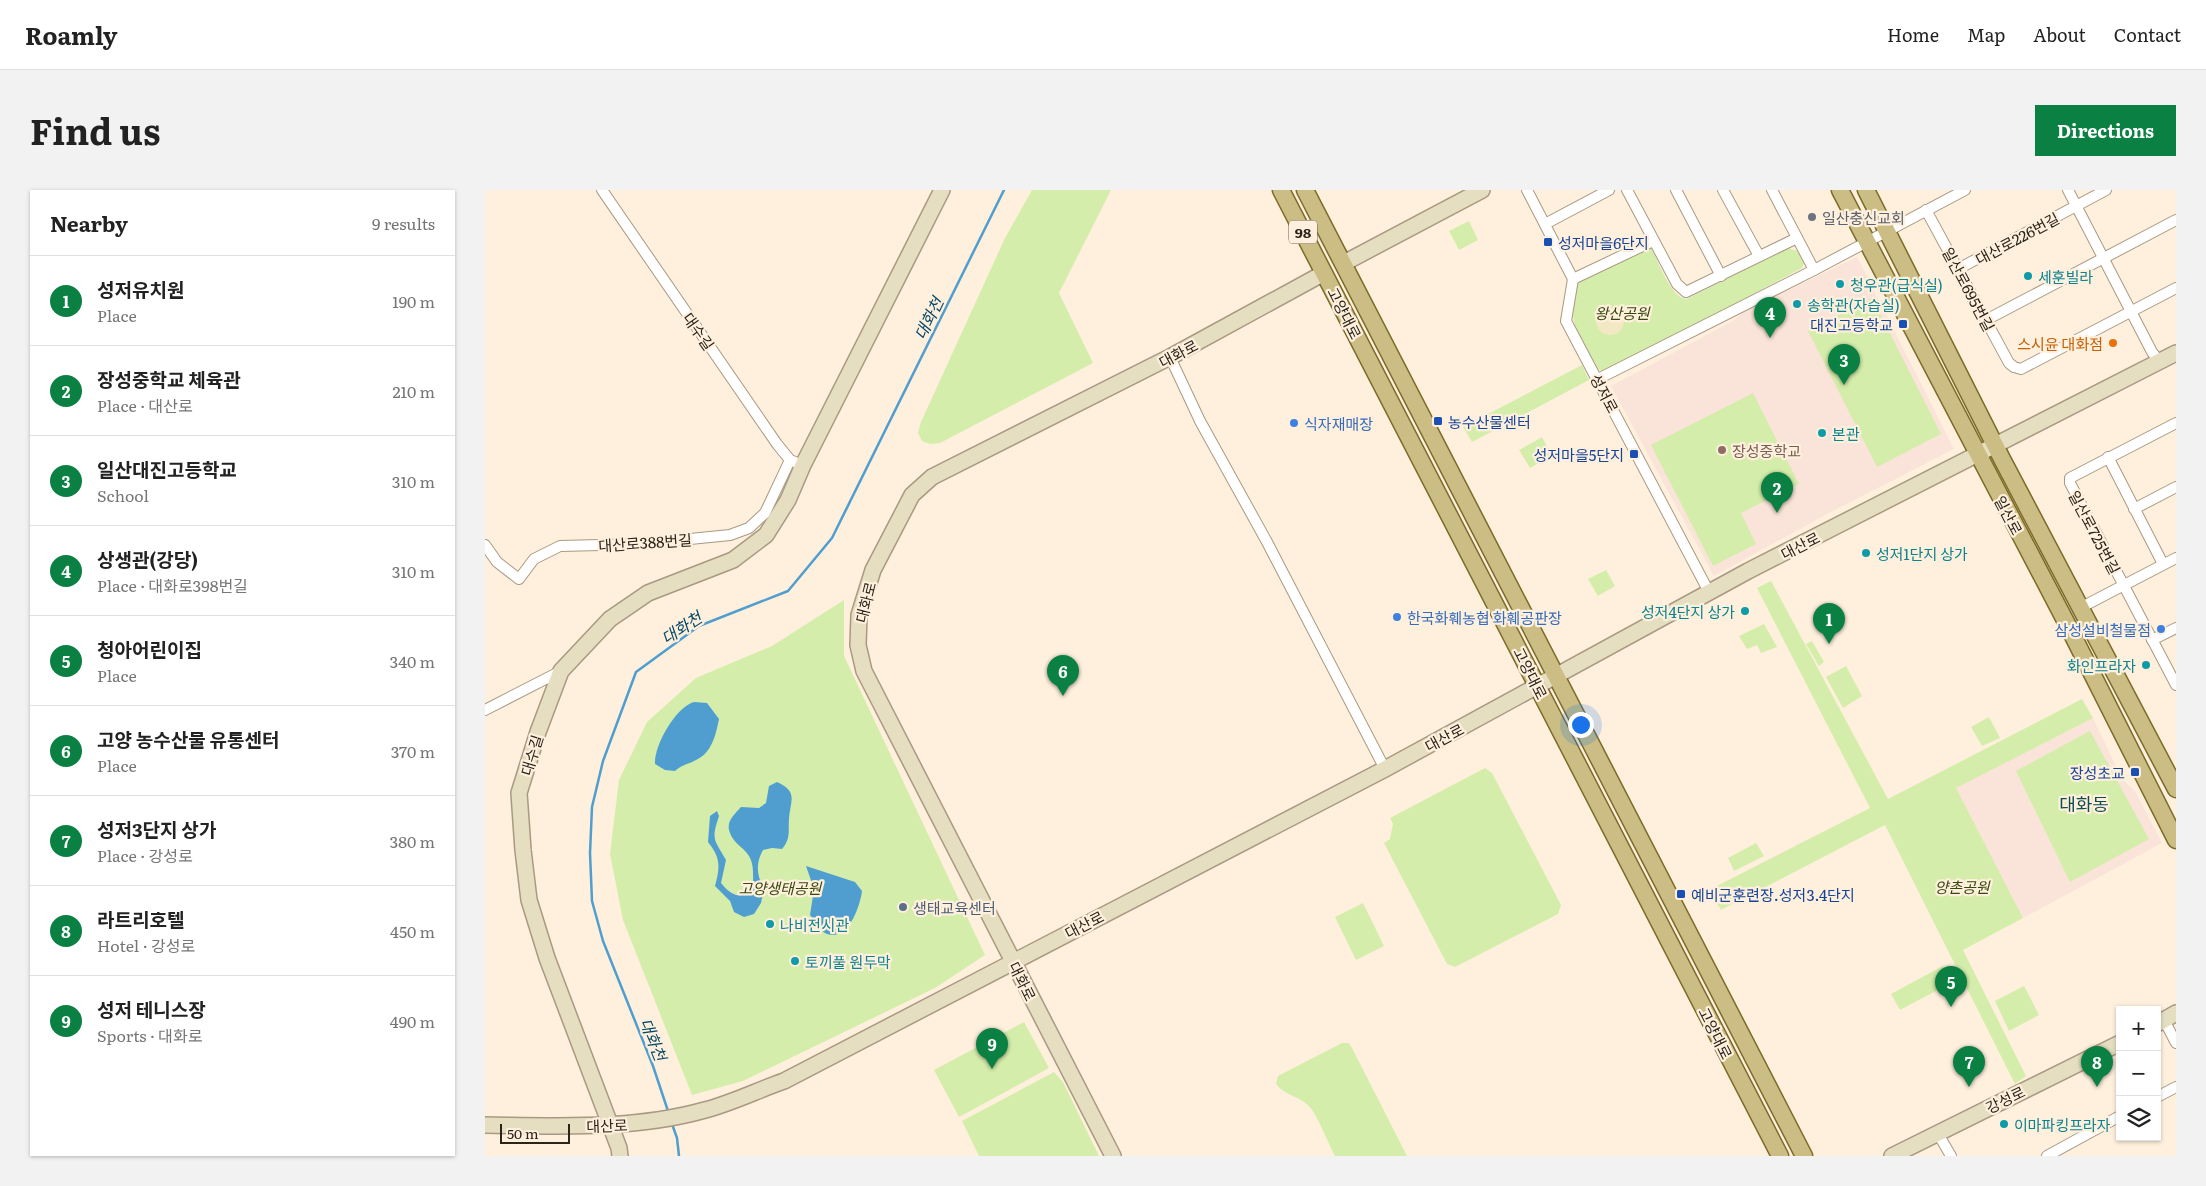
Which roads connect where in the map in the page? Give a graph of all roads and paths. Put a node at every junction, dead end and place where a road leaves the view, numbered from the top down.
1 (602, 190) edge
2 (942, 190) edge
3 (1281, 190) edge
4 (1305, 190) edge
5 (1482, 190) edge
6 (1527, 190) edge
7 (1609, 190) edge
8 (1627, 190) edge
9 (1676, 190) edge
10 (1723, 190) edge
11 (1772, 190) edge
12 (1840, 190) edge
13 (1865, 190) edge
14 (1965, 190) edge
15 (2068, 190) edge
16 (2106, 190) edge
17 (2076, 206) junction
18 (1926, 210) junction
19 (2176, 220) edge
20 (1545, 224) junction
21 (1887, 231) junction
22 (1797, 238) junction
23 (1653, 241) junction
24 (1867, 242) junction
25 (1759, 256) junction
26 (2103, 256) junction
27 (1344, 263) junction
28 (1958, 269) junction
29 (1814, 270) junction
30 (1324, 273) junction
31 (1721, 276) junction
32 (1573, 279) junction
33 (2176, 288) edge
34 (2133, 311) junction
35 (1986, 320) junction
36 (2176, 353) edge
37 (1170, 357) junction
38 (2159, 362) junction
39 (1597, 379) junction
40 (2176, 423) edge
41 (1995, 446) junction
42 (1977, 455) junction
43 (2108, 457) junction
44 (797, 462) junction
45 (2176, 487) edge
46 (2134, 509) junction
47 (485, 545) edge
48 (2176, 558) edge
49 (2163, 564) junction
50 (2123, 586) junction
51 (1709, 592) junction
52 (2080, 608) junction
53 (2176, 628) edge
54 (2152, 640) junction
55 (561, 671) junction
56 (1556, 675) junction
57 (2174, 681) edge
58 (1537, 686) junction
59 (485, 710) edge
60 (1385, 769) junction
61 (2176, 789) edge
62 (2176, 840) edge
63 (1013, 961) junction
64 (2166, 1019) edge
65 (2176, 1043) edge
66 (2116, 1045) edge
67 (2176, 1087) edge
68 (2159, 1096) edge
69 (2116, 1118) edge
70 (485, 1126) edge
71 (611, 1126) junction
72 (1937, 1132) junction
73 (620, 1156) edge
74 (1113, 1156) edge
75 (1780, 1156) edge
76 (1804, 1156) edge
77 (1892, 1156) edge
78 (1951, 1156) edge
79 (2047, 1156) edge

1 - 44 street, 대수길
2 - 44 street, 대수길
3 - 30 main road, 고양대로 / 98
4 - 27 main road, 고양대로 / 98
5 - 27 street
6 - 20 street
7 - 20 street
8 - 23 street
9 - 31 street
10 - 25 street
11 - 22 street
12 - 24 main road, 일산로
13 - 21 main road, 일산로
14 - 18 street
15 - 17 street, 대산로226번길
16 - 17 street, 대산로226번길
17 - 26 street, 대산로226번길
17 - 28 street, 대산로226번길
18 - 21 street
18 - 28 street, 일산로695번길
19 - 26 street
20 - 32 street
21 - 24 street
21 - 41 main road, 일산로
22 - 25 street
22 - 29 street
23 - 31 street
23 - 32 street
24 - 29 street
24 - 42 main road, 일산로
25 - 31 street
26 - 34 street, 대산로226번길
26 - 35 street
27 - 56 main road, 고양대로 / 98
28 - 35 street, 일산로695번길
29 - 39 street
30 - 37 street, 대화로
30 - 58 main road, 고양대로 / 98
32 - 39 street, 성저로
33 - 34 street
34 - 35 street, 일산로695번길
34 - 38 street, 대산로226번길
36 - 38 street, 대산로
37 - 60 street
37 - 63 street, 대화로
38 - 41 street, 대산로
39 - 51 street, 성저로
40 - 43 street
41 - 42 street, 대산로
41 - 52 main road, 일산로
42 - 51 street, 대산로
42 - 62 main road, 일산로
43 - 46 street
43 - 50 street, 일산로725번길
44 - 47 street, 대산로388번길
44 - 55 street, 대수길
45 - 46 street
46 - 49 street
48 - 49 street, 일산로725번길
49 - 50 street, 일산로725번길
50 - 52 street, 일산로725번길
50 - 54 street, 일산로725번길
51 - 56 street, 대산로
52 - 61 main road, 일산로
53 - 54 street
54 - 57 street, 일산로725번길
55 - 59 street
55 - 71 street, 대수길
56 - 58 street, 대산로
56 - 76 main road, 고양대로 / 98
58 - 60 street, 대산로
58 - 75 main road, 고양대로 / 98
60 - 63 street, 대산로
63 - 71 street, 대산로
63 - 74 street, 대화로
64 - 65 street
66 - 72 street, 강성로
67 - 68 street
69 - 79 street
70 - 71 street, 대산로
71 - 73 street, 대수길
72 - 77 street, 강성로
72 - 78 street

